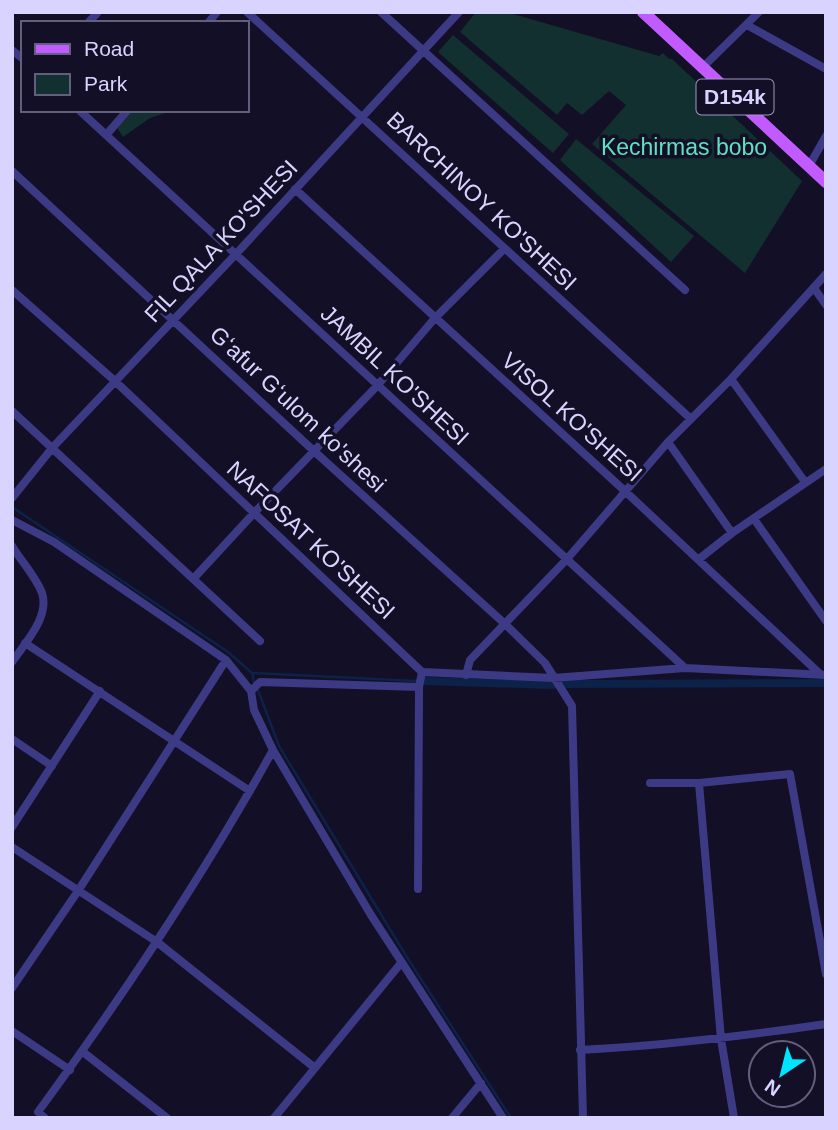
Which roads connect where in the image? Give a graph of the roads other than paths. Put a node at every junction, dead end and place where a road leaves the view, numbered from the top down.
1 (247, 12) edge
2 (381, 12) edge
3 (459, 12) edge
4 (643, 12) edge
5 (759, 12) edge
6 (747, 25) junction
7 (424, 51) junction
8 (703, 67) junction
9 (826, 69) edge
10 (81, 112) edge
11 (126, 112) edge
12 (361, 117) junction
13 (106, 135) junction
14 (826, 136) edge
15 (809, 166) junction
16 (12, 171) edge
17 (826, 182) edge
18 (295, 189) junction
19 (504, 249) junction
20 (236, 254) junction
21 (826, 274) edge
22 (814, 288) junction
23 (12, 289) edge
24 (685, 290) dead end
25 (826, 305) edge
26 (435, 318) junction
27 (174, 321) junction
28 (732, 379) junction
29 (116, 382) junction
30 (377, 386) junction
31 (12, 411) edge
32 (691, 419) junction
33 (668, 442) junction
34 (53, 447) junction
35 (315, 452) junction
36 (826, 469) edge
37 (804, 482) junction
38 (626, 492) junction
39 (12, 498) edge
40 (254, 513) junction
41 (754, 519) junction
42 (12, 520) edge
43 (732, 533) junction
44 (12, 546) edge
45 (566, 559) junction
46 (699, 559) junction
47 (194, 578) junction
48 (826, 621) edge
49 (505, 624) junction
50 (260, 641) dead end
51 (25, 642) junction
52 (226, 660) junction
53 (12, 662) edge
54 (685, 668) junction
55 (422, 673) junction
56 (823, 674) edge
57 (466, 675) junction
58 (553, 678) junction
59 (419, 687) junction
60 (100, 691) junction
61 (251, 691) junction
62 (12, 738) edge
63 (174, 740) junction
64 (273, 750) junction
65 (52, 766) junction
66 (650, 783) dead end
67 (699, 783) junction
68 (250, 791) junction
69 (12, 827) edge
70 (12, 847) edge
71 (418, 889) dead end
72 (78, 891) junction
73 (157, 942) junction
74 (401, 963) junction
75 (826, 974) edge
76 (12, 988) edge
77 (826, 1024) edge
78 (12, 1031) edge
79 (721, 1039) junction
80 (580, 1050) junction
81 (83, 1052) junction
82 (315, 1068) junction
83 (69, 1070) junction
84 (481, 1083) junction
85 (42, 1115) edge
86 (167, 1118) edge
87 (274, 1118) edge
88 (452, 1118) edge
89 (503, 1118) edge
90 (583, 1118) edge
91 (734, 1118) edge

1 - 12 street, BARCHINOY KO'SHESI
2 - 7 street
3 - 7 street, FIL QALA KO'SHESI
4 - 8 main road, D154k
5 - 6 street
6 - 8 street
6 - 9 street
7 - 12 street, FIL QALA KO'SHESI
7 - 24 street
8 - 15 main road, D154k
10 - 13 street, JAMBIL KO'SHESI
11 - 13 street
12 - 18 street, FIL QALA KO'SHESI
12 - 19 street, BARCHINOY KO'SHESI
13 - 20 street, JAMBIL KO'SHESI
14 - 15 street
15 - 17 main road, D154k
16 - 27 street, Gʻafur Gʻulom ko'shesi
18 - 20 street, FIL QALA KO'SHESI
18 - 26 street, VISOL KO'SHESI
19 - 26 street
19 - 32 street, BARCHINOY KO'SHESI
20 - 27 street, FIL QALA KO'SHESI
20 - 30 street, JAMBIL KO'SHESI
21 - 22 street
22 - 25 street
22 - 28 street
23 - 29 street, NAFOSAT KO'SHESI
26 - 30 street
26 - 38 street, VISOL KO'SHESI
27 - 29 street, FIL QALA KO'SHESI
27 - 35 street, Gʻafur Gʻulom ko'shesi
28 - 32 street
28 - 37 street
29 - 34 street, FIL QALA KO'SHESI
29 - 40 street, NAFOSAT KO'SHESI
30 - 35 street
30 - 45 street, JAMBIL KO'SHESI
31 - 34 street
32 - 33 street
33 - 38 street
33 - 43 street
34 - 39 street, FIL QALA KO'SHESI
34 - 47 street
35 - 40 street
35 - 49 street, Gʻafur Gʻulom ko'shesi
36 - 37 street
37 - 41 street
38 - 45 street
38 - 46 street, VISOL KO'SHESI
40 - 47 street
40 - 55 street, NAFOSAT KO'SHESI
41 - 43 street
41 - 48 street
42 - 52 street
43 - 46 street
44 - 51 street
45 - 49 street
45 - 54 street, JAMBIL KO'SHESI
46 - 56 street, VISOL KO'SHESI
47 - 50 street
49 - 57 street
49 - 58 street, Gʻafur Gʻulom ko'shesi
51 - 53 street
51 - 60 street
52 - 61 street
52 - 63 street
54 - 56 street
54 - 58 street
55 - 57 street
55 - 59 street
57 - 58 street
58 - 80 street, Gʻafur Gʻulom ko'shesi
59 - 61 street
59 - 71 street
60 - 63 street
60 - 65 street
61 - 64 street
62 - 65 street
63 - 68 street
63 - 72 street
64 - 68 street
64 - 74 street
65 - 69 street
66 - 67 street
67 - 75 street
67 - 79 street
68 - 73 street
70 - 72 street
72 - 73 street
72 - 76 street
73 - 81 street
73 - 82 street
74 - 82 street
74 - 84 street
77 - 79 street
78 - 83 street
79 - 80 street
79 - 91 street
80 - 90 street, Gʻafur Gʻulom ko'shesi
81 - 83 street
81 - 86 street
82 - 87 street
83 - 85 street
84 - 88 street
84 - 89 street

